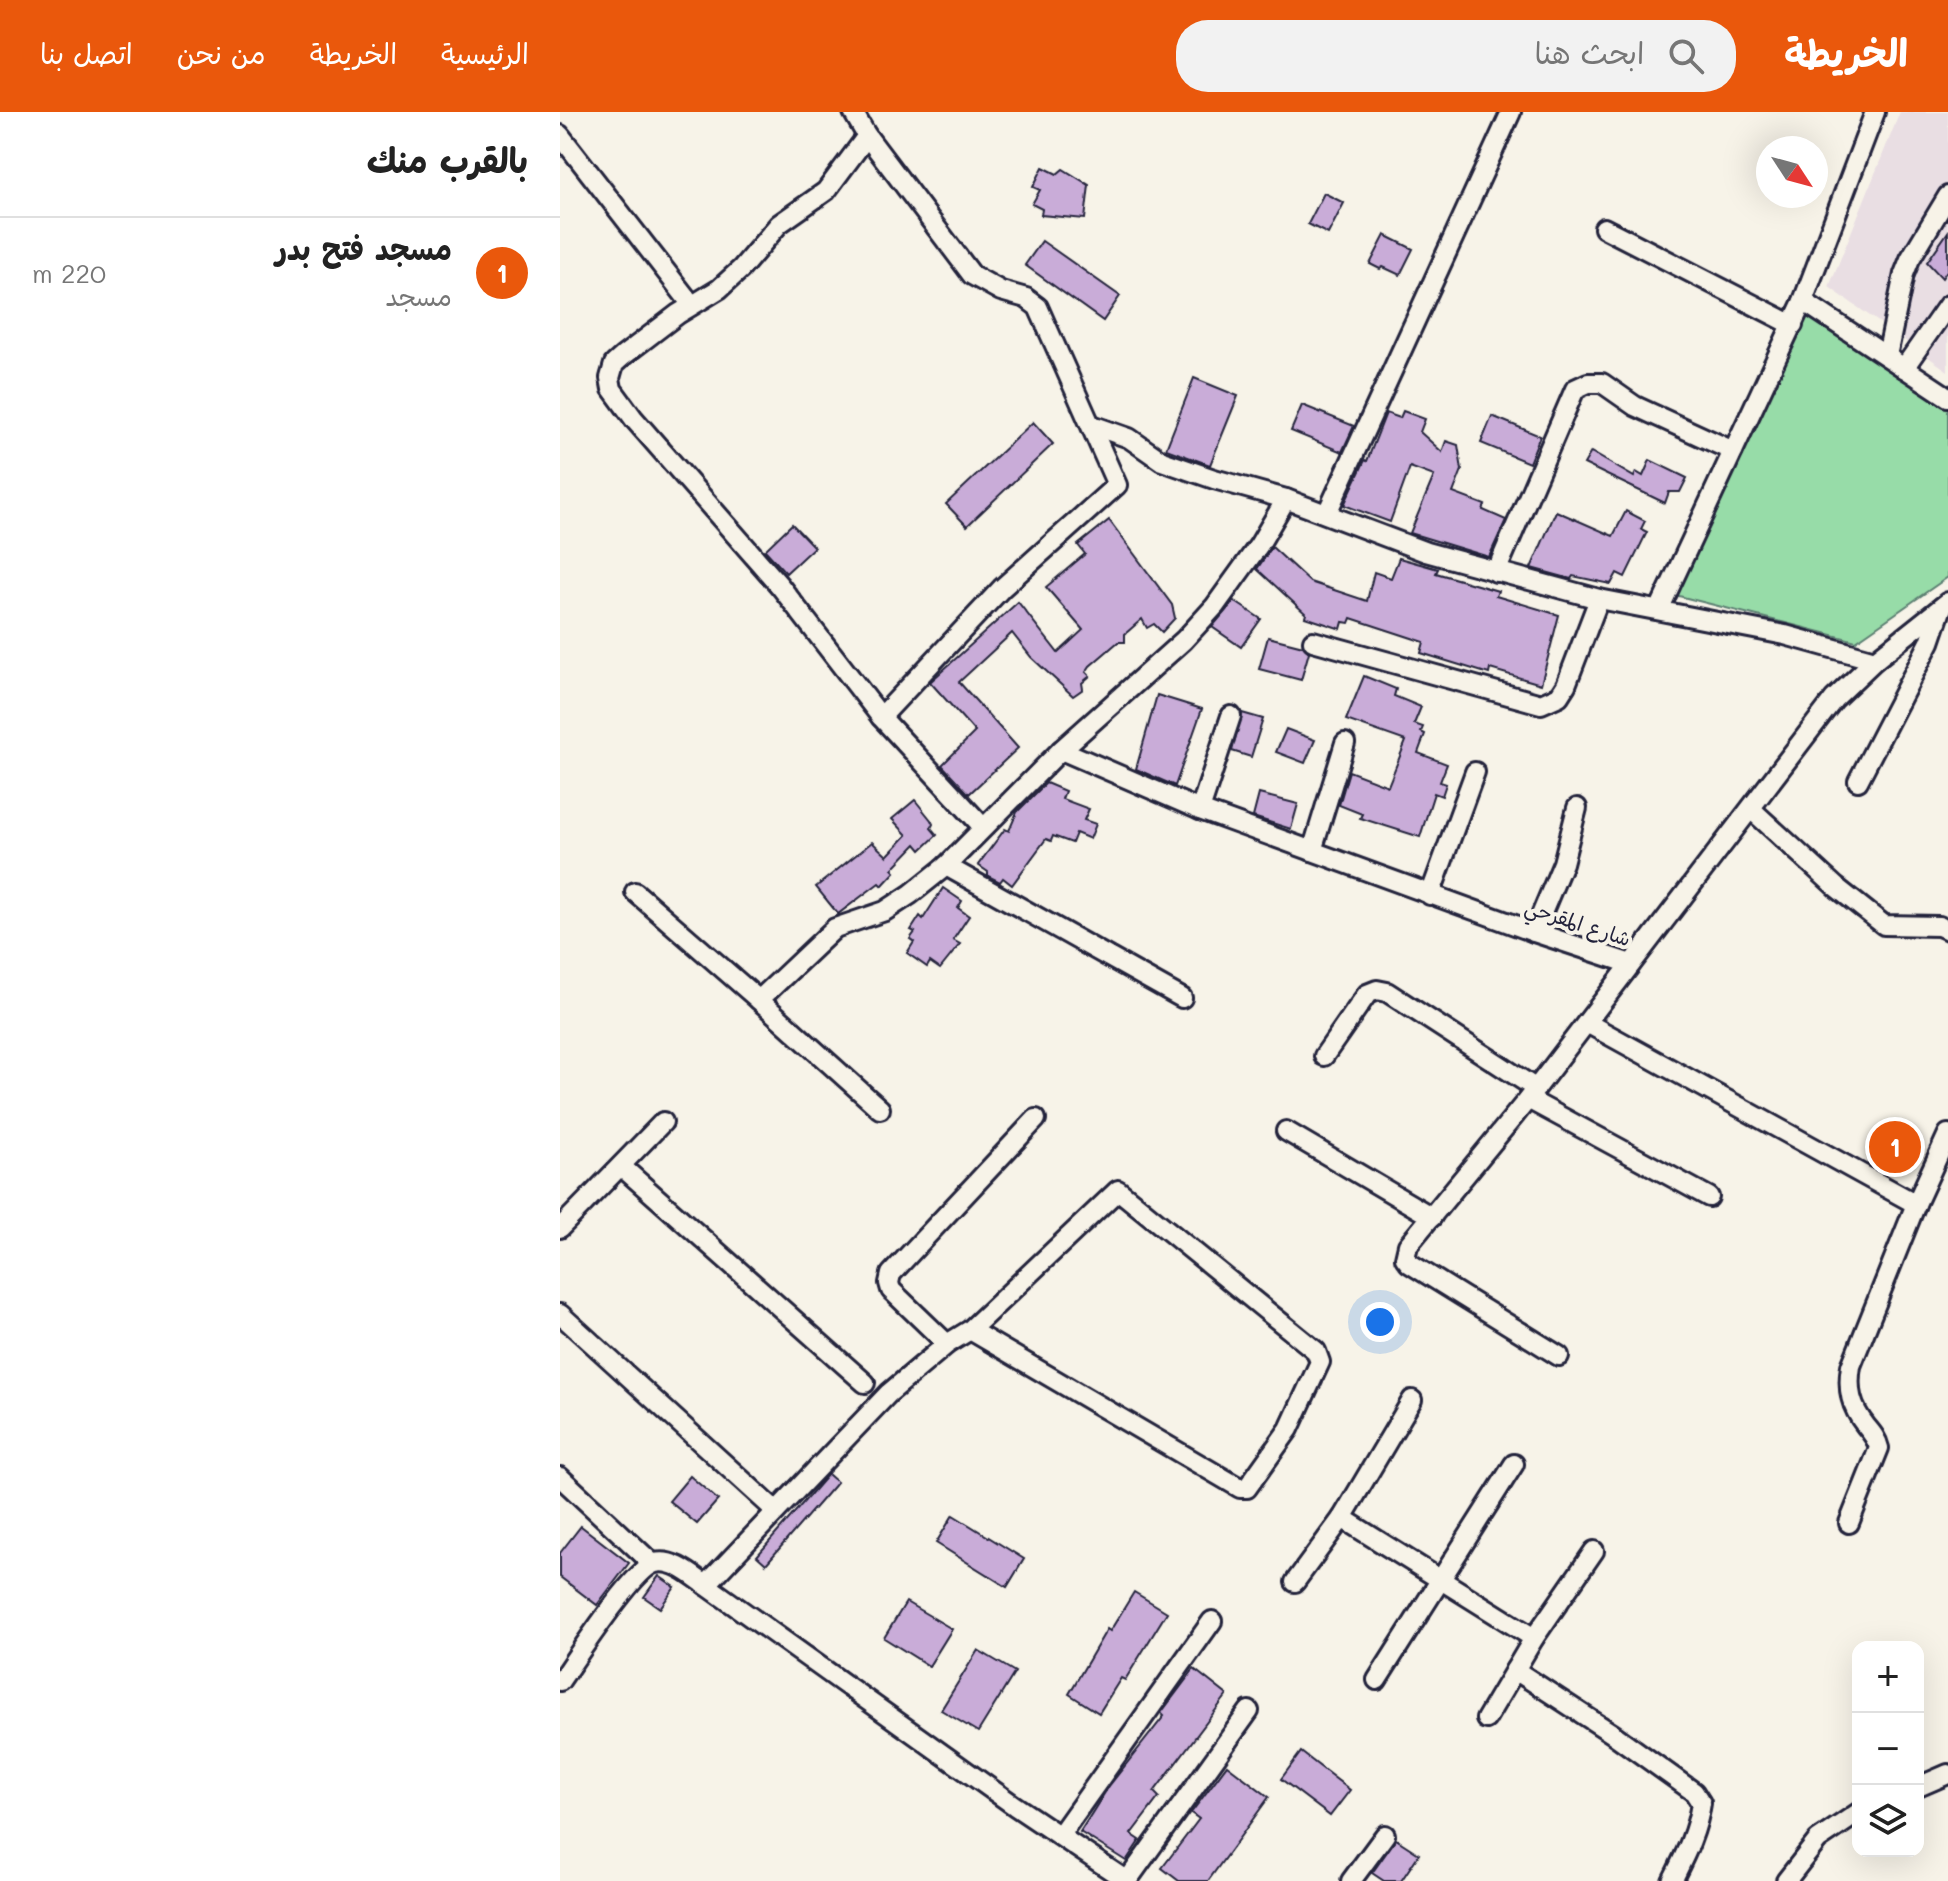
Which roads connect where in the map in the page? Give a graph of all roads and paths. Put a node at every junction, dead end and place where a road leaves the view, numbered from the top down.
1 (853, 112) edge
2 (1511, 112) edge
3 (1875, 112) edge
4 (560, 135) edge
5 (867, 136) junction
6 (1948, 196) edge
7 (1604, 228) dead end
8 (1803, 301) junction
9 (692, 305) junction
10 (1948, 305) edge
11 (1793, 325) junction
12 (1887, 356) junction
13 (1904, 368) junction
14 (1948, 397) edge
15 (1092, 425) junction
16 (1733, 451) junction
17 (1286, 499) junction
18 (1327, 513) junction
19 (1496, 572) junction
20 (1599, 599) junction
21 (1945, 604) edge
22 (1659, 610) junction
23 (1313, 641) dead end
24 (1875, 660) junction
25 (1231, 716) dead end
26 (881, 717) junction
27 (1345, 743) dead end
28 (1061, 750) junction
29 (1475, 772) dead end
30 (1858, 781) dead end
31 (1577, 808) dead end
32 (1751, 809) junction
33 (1200, 810) junction
34 (982, 826) junction
35 (1312, 851) junction
36 (946, 866) junction
37 (635, 892) dead end
38 (1430, 895) junction
39 (1948, 930) edge
40 (1534, 932) junction
41 (1631, 964) junction
42 (1182, 998) dead end
43 (759, 1000) junction
44 (1587, 1023) junction
45 (1324, 1056) dead end
46 (1532, 1093) junction
47 (880, 1109) dead end
48 (1036, 1119) dead end
49 (663, 1122) dead end
50 (1286, 1131) dead end
51 (1948, 1134) edge
52 (621, 1166) junction
53 (1709, 1197) dead end
54 (1916, 1204) junction
55 (1432, 1217) junction
56 (560, 1228) edge
57 (560, 1314) edge
58 (970, 1330) junction
59 (947, 1344) junction
60 (1559, 1356) dead end
61 (865, 1383) dead end
62 (1412, 1400) dead end
63 (1514, 1464) dead end
64 (560, 1477) edge
65 (776, 1511) junction
66 (1342, 1518) junction
67 (1849, 1523) dead end
68 (1594, 1551) dead end
69 (652, 1563) junction
70 (1441, 1579) junction
71 (1295, 1582) dead end
72 (706, 1585) junction
73 (1212, 1621) dead end
74 (1534, 1638) junction
75 (1515, 1670) junction
76 (561, 1678) edge
77 (1377, 1680) dead end
78 (1249, 1711) dead end
79 (1486, 1719) dead end
80 (1948, 1774) edge
81 (1923, 1785) edge
82 (1852, 1817) edge
83 (1060, 1835) junction
84 (1385, 1835) dead end
85 (1127, 1881) edge
86 (1351, 1881) edge
87 (1672, 1881) edge
88 (1786, 1881) edge

1 - 5 street
2 - 18 street
3 - 8 street
4 - 9 street
5 - 9 street
5 - 15 street
6 - 12 street
7 - 11 street
8 - 11 street
8 - 12 street
9 - 26 street
10 - 13 street
11 - 16 street
12 - 13 street
13 - 14 street
15 - 17 street
15 - 26 street
16 - 19 street
16 - 22 street
17 - 18 street
17 - 28 street
18 - 19 street
19 - 20 street
20 - 22 street
20 - 23 street
21 - 24 street, شارع المقرحي
21 - 30 street
22 - 24 street
24 - 32 street, شارع المقرحي
25 - 33 street
26 - 34 street
27 - 35 street
28 - 33 street, شارع المقرحي
28 - 34 street
29 - 38 street
31 - 40 street
32 - 39 street
32 - 41 street, شارع المقرحي
33 - 35 street, شارع المقرحي
34 - 36 street
35 - 38 street, شارع المقرحي
36 - 42 street
36 - 43 street
37 - 43 street
38 - 40 street, شارع المقرحي
40 - 41 street, شارع المقرحي
41 - 44 street
43 - 47 street
44 - 46 street
44 - 54 street
45 - 46 street
46 - 53 street
46 - 55 street
48 - 59 street
49 - 52 street
50 - 55 street
51 - 54 street
52 - 56 street
52 - 61 street
54 - 67 street
55 - 60 street
57 - 65 street
58 - 58 street
58 - 59 street
59 - 65 street
62 - 66 street
63 - 70 street
64 - 69 street
65 - 72 street
66 - 70 street
66 - 71 street
68 - 74 street
69 - 72 street
69 - 76 street
70 - 74 street
70 - 77 street
72 - 83 street
73 - 83 street
74 - 75 street
75 - 79 street
75 - 87 street
78 - 85 street
80 - 81 street
82 - 88 street
83 - 85 street
84 - 86 street

